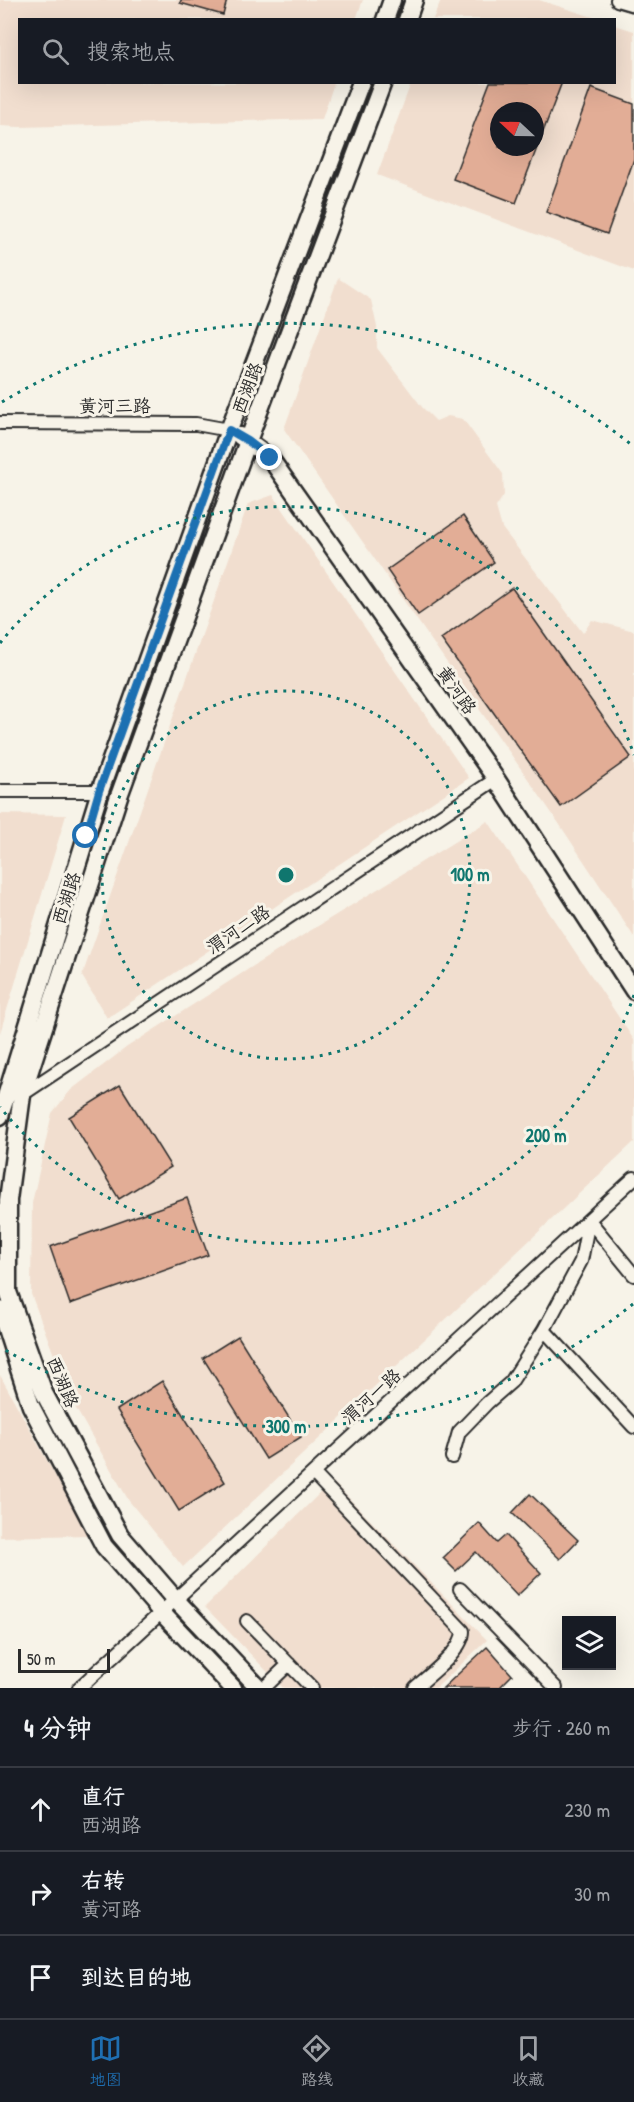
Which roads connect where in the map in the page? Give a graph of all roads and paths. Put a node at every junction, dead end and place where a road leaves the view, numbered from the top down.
1 (392, 0) edge
2 (414, 0) edge
3 (617, 0) edge
4 (634, 5) edge
5 (386, 18) edge
6 (408, 18) edge
7 (360, 84) edge
8 (382, 84) edge
9 (0, 423) edge
10 (229, 430) junction
11 (248, 441) junction
12 (496, 779) junction
13 (0, 791) edge
14 (99, 791) junction
15 (634, 991) edge
16 (22, 1095) junction
17 (0, 1112) edge
18 (634, 1179) edge
19 (589, 1220) junction
20 (634, 1275) edge
21 (6, 1319) edge
22 (544, 1330) junction
23 (634, 1427) edge
24 (452, 1457) dead end
25 (313, 1473) junction
26 (459, 1589) dead end
27 (176, 1600) junction
28 (162, 1613) junction
29 (247, 1621) dead end
30 (289, 1664) junction
31 (79, 1688) edge
32 (233, 1688) edge
33 (259, 1688) edge
34 (264, 1688) edge
35 (312, 1688) edge
36 (415, 1688) edge
37 (556, 1688) edge

1 - 5 main road
2 - 6 main road
3 - 4 street
7 - 10 main road, 西湖路
8 - 11 main road, 西湖路
9 - 10 street, 黄河三路
10 - 11 main road, 黄河路
10 - 14 main road, 西湖路
11 - 12 main road, 黄河路
11 - 16 main road, 西湖路
12 - 15 main road, 黄河路
12 - 16 street, 渭河二路
13 - 14 street
14 - 17 main road, 西湖路
16 - 17 street, 渭河二路
16 - 21 main road, 西湖路
18 - 19 street, 渭河一路
19 - 20 street
19 - 22 street
19 - 25 street, 渭河一路
21 - 27 main road, 西湖路
21 - 28 main road, 西湖路
22 - 23 street
22 - 24 street
25 - 27 street, 渭河一路
25 - 36 street
26 - 37 street
27 - 28 street, 渭河一路
27 - 33 main road, 西湖路
28 - 31 street, 渭河一路
28 - 32 main road, 西湖路
29 - 30 street
30 - 34 street
30 - 35 street

